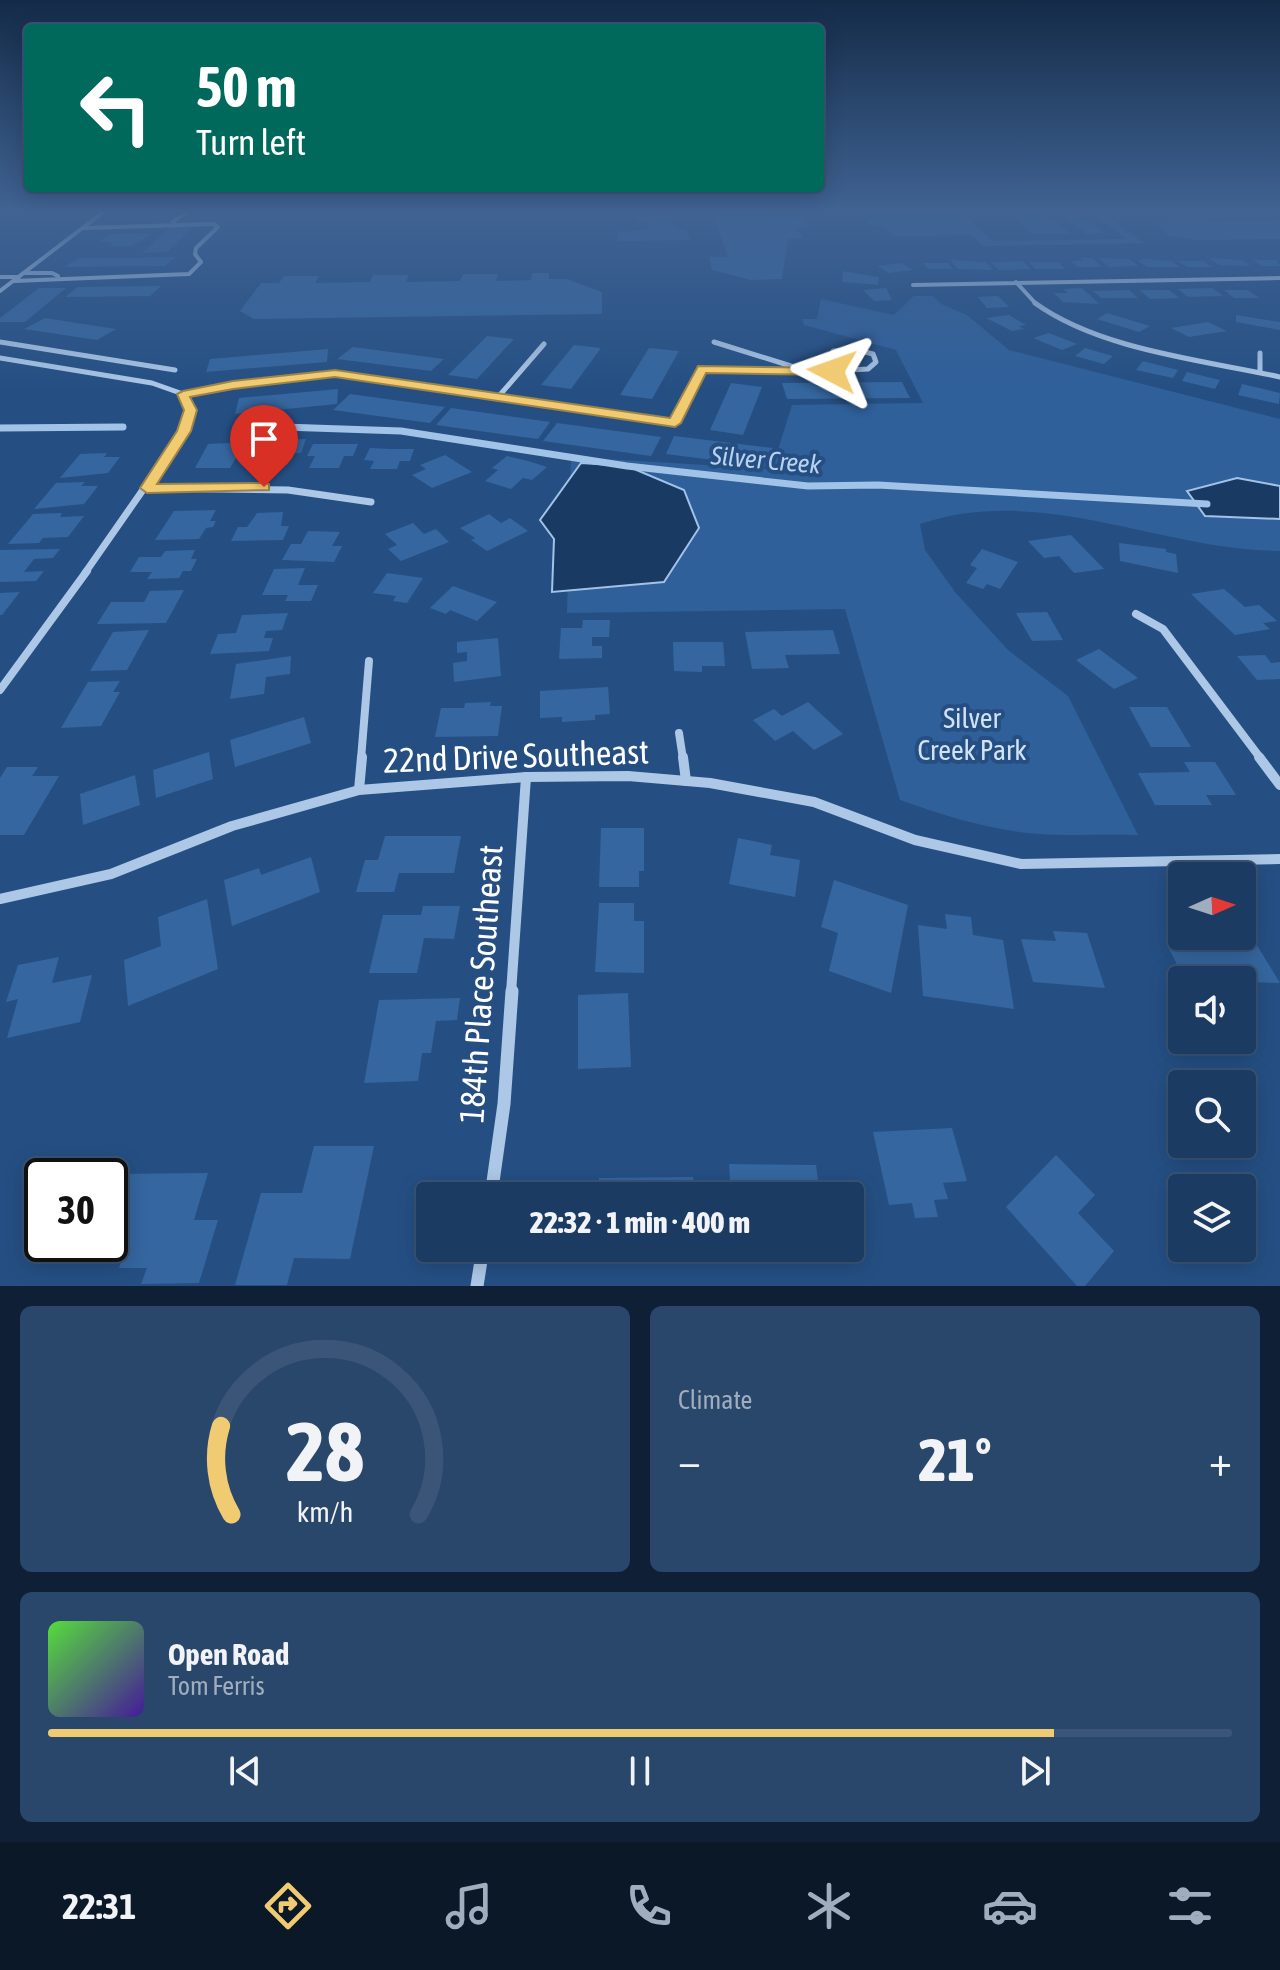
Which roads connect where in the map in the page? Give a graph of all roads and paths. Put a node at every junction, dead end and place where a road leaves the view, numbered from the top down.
1 (28, 270) edge
2 (193, 270) edge
3 (22, 275) junction
4 (0, 277) edge
5 (59, 277) junction
6 (1280, 278) edge
7 (14, 281) junction
8 (1016, 282) junction
9 (913, 285) dead end
10 (0, 291) edge
11 (0, 342) edge
12 (714, 342) dead end
13 (544, 344) dead end
14 (1260, 353) dead end
15 (0, 358) edge
16 (114, 360) junction
17 (800, 369) junction
18 (175, 370) dead end
19 (832, 371) junction
20 (1260, 372) junction
21 (89, 373) junction
22 (1280, 377) edge
23 (183, 394) junction
24 (499, 396) junction
25 (147, 488) junction
26 (371, 502) dead end
27 (1136, 614) dead end
28 (369, 661) dead end
29 (0, 690) edge
30 (679, 733) dead end
31 (526, 777) junction
32 (686, 781) junction
33 (1280, 785) edge
34 (359, 790) junction
35 (1280, 859) edge
36 (0, 899) edge
37 (493, 1182) edge
38 (481, 1262) edge
39 (477, 1286) edge

1 - 3 street
2 - 5 street
3 - 4 street
3 - 5 street
3 - 7 street
5 - 7 street
6 - 8 street
7 - 10 street
8 - 9 street
8 - 20 street
11 - 16 street
12 - 17 street
13 - 24 street
14 - 20 street
15 - 21 street
16 - 18 street
16 - 21 street
17 - 19 street
17 - 24 street
19 - 19 street
20 - 22 street
21 - 23 street
23 - 24 street
23 - 25 street
25 - 26 street
25 - 29 street
27 - 33 street
28 - 34 street
30 - 32 street
31 - 32 street, 22nd Drive Southeast
31 - 34 street, 22nd Drive Southeast
31 - 37 street, 184th Place Southeast
32 - 35 street, 22nd Drive Southeast
34 - 36 street, 22nd Drive Southeast
38 - 39 street

